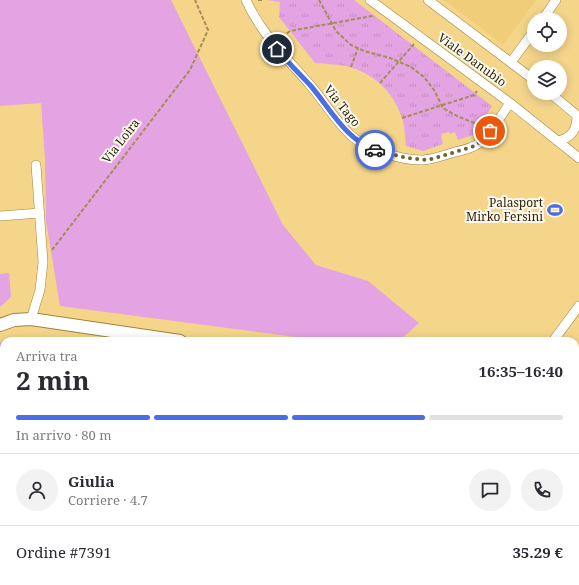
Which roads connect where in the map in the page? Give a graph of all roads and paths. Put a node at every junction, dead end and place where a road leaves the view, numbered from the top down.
1 (194, 0) edge
2 (246, 0) edge
3 (318, 0) edge
4 (370, 0) edge
5 (428, 0) edge
6 (556, 0) edge
7 (379, 7) junction
8 (547, 12) edge
9 (332, 23) junction
10 (420, 37) junction
11 (527, 40) edge
12 (273, 44) junction
13 (358, 48) junction
14 (511, 62) junction
15 (398, 63) junction
16 (351, 67) dead end
17 (527, 75) edge
18 (380, 83) dead end
19 (483, 84) junction
20 (559, 100) edge
21 (510, 103) junction
22 (442, 105) junction
23 (578, 116) edge
24 (402, 118) dead end
25 (490, 131) junction
26 (558, 141) junction
27 (579, 158) edge
28 (36, 165) dead end
29 (40, 213) junction
30 (0, 216) edge
31 (43, 262) junction
32 (579, 306) edge
33 (31, 319) junction
34 (0, 325) edge
35 (153, 337) edge
36 (556, 337) edge

1 - 31 path, Via Loira
2 - 12 street, Via Tago
3 - 9 path
4 - 7 street, Viale Danubio
5 - 14 street, Viale Danubio
6 - 8 street
7 - 9 path
7 - 10 street, Viale Danubio
9 - 12 path
9 - 13 path
10 - 15 path
10 - 19 street, Viale Danubio
11 - 14 street
12 - 25 street, Via Tago
13 - 15 path
13 - 16 path
14 - 17 street, Viale Danubio
15 - 18 path
15 - 22 path
19 - 21 street, Viale Danubio
19 - 22 path
20 - 23 street
21 - 25 street, Via Tago
21 - 26 street, Viale Danubio
22 - 24 path
22 - 25 path
23 - 26 street
26 - 27 street, Viale Danubio
28 - 29 street
29 - 30 street
29 - 31 street
31 - 33 street
32 - 36 street
33 - 34 street
33 - 35 street

